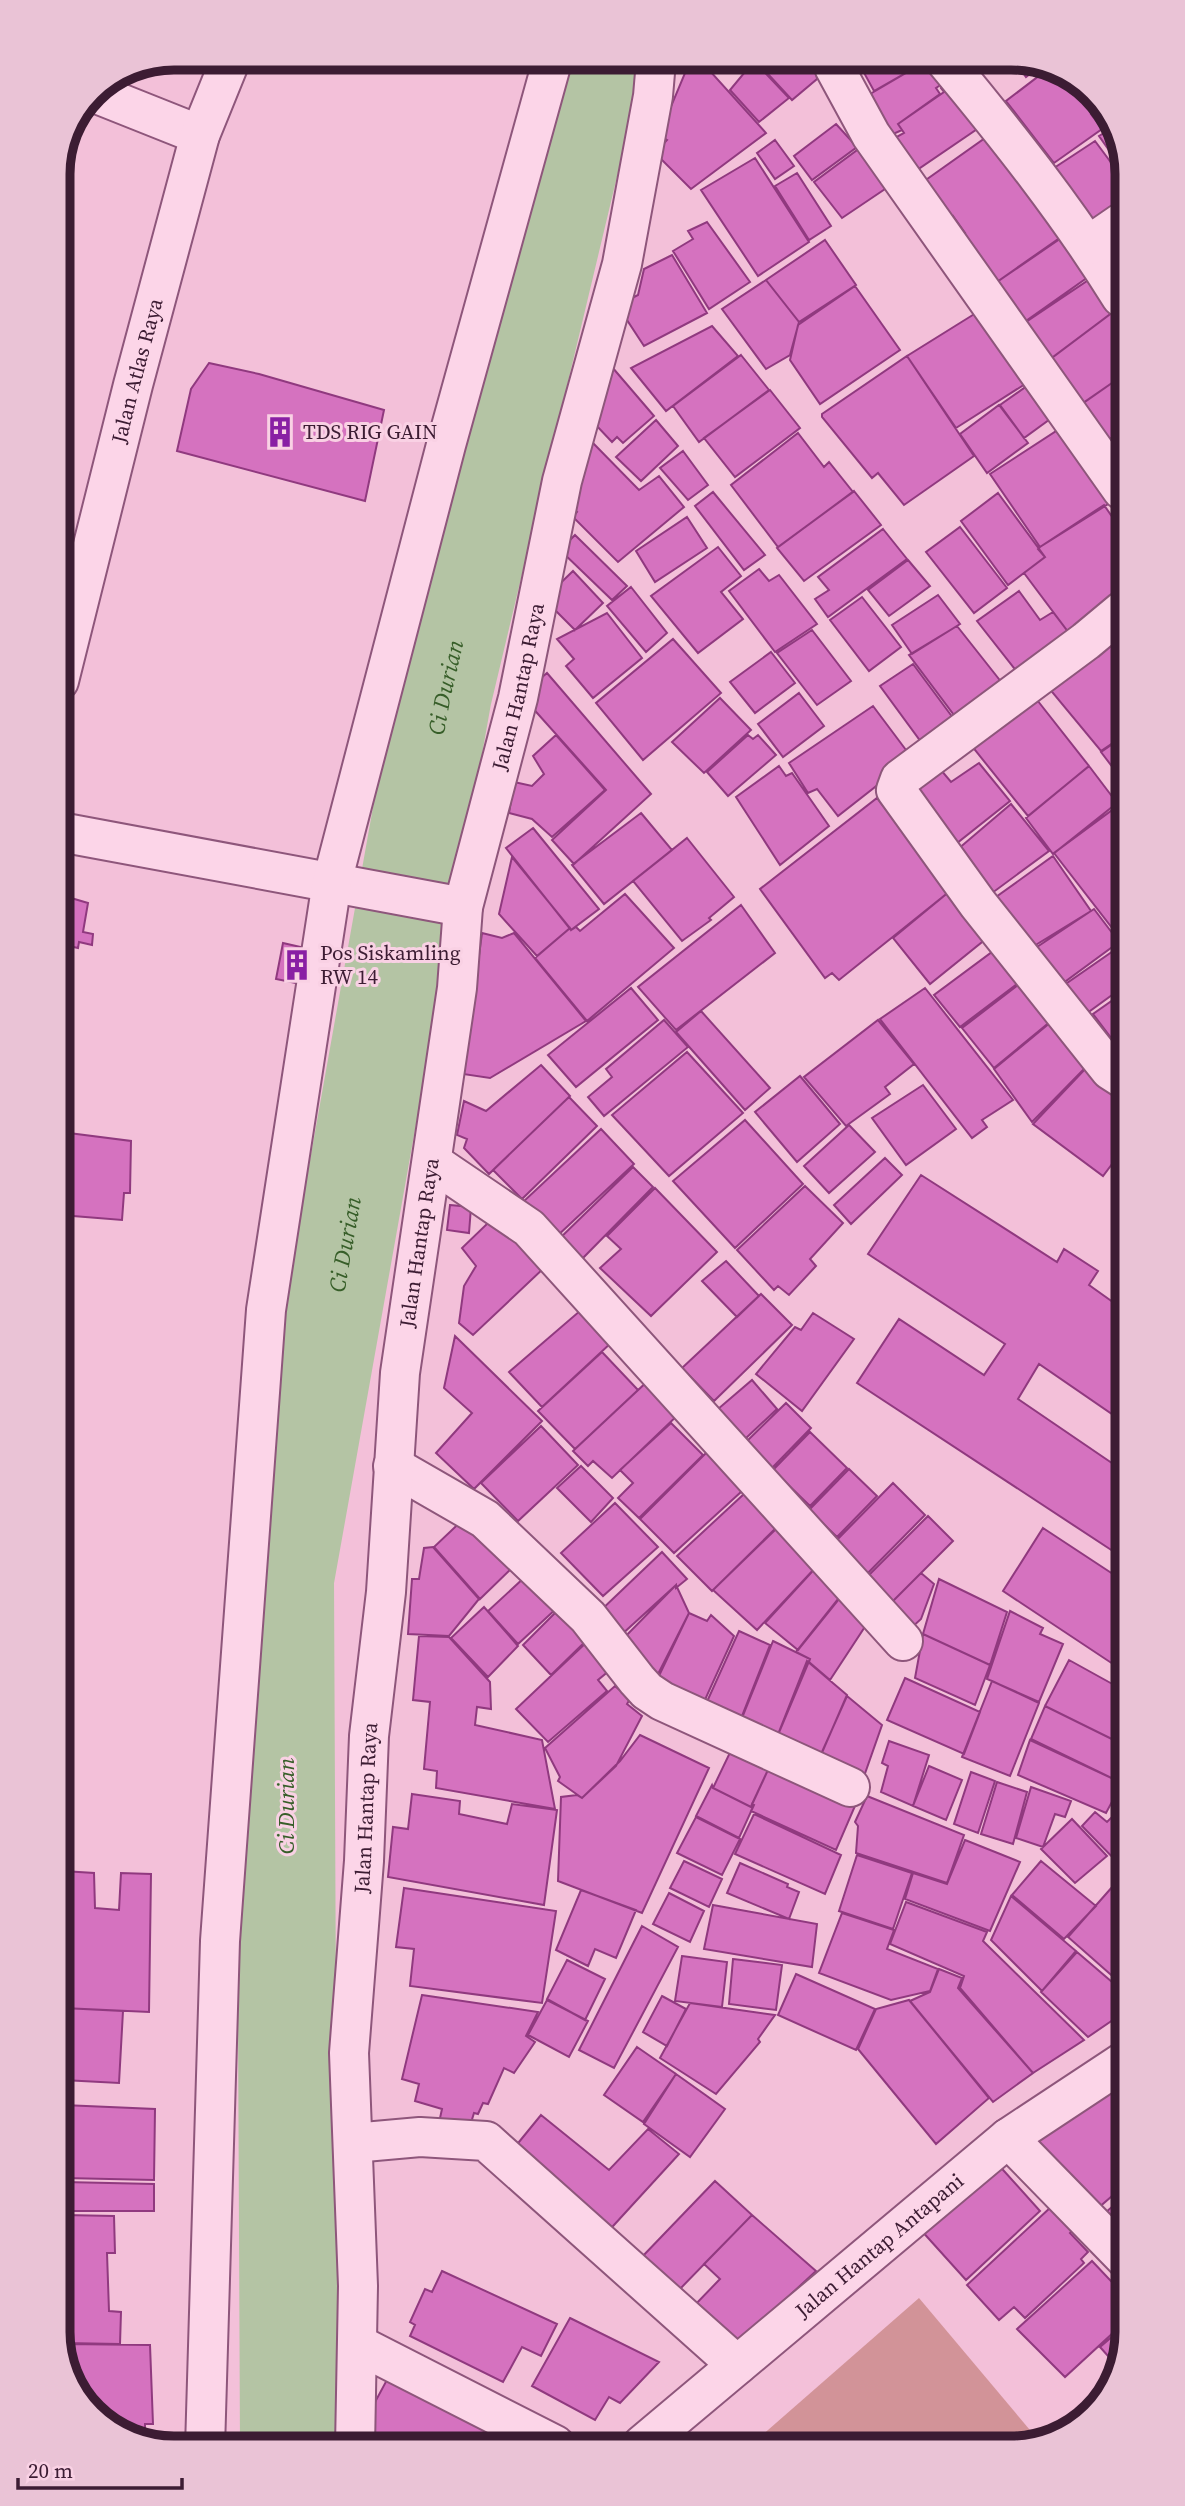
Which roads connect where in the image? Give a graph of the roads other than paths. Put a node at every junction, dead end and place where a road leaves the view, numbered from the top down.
1 (226, 70) edge
2 (550, 70) edge
3 (655, 70) edge
4 (836, 70) edge
5 (953, 70) edge
6 (105, 97) edge
7 (200, 135) junction
8 (1115, 227) edge
9 (1089, 246) junction
10 (1115, 287) edge
11 (1115, 480) edge
12 (1115, 616) edge
13 (70, 637) edge
14 (70, 834) edge
15 (345, 884) junction
16 (450, 905) junction
17 (1115, 1073) edge
18 (432, 1162) junction
19 (394, 1466) junction
20 (902, 1641) dead end
21 (850, 1787) dead end
22 (1115, 2067) edge
23 (1008, 2138) junction
24 (353, 2143) junction
25 (1115, 2248) edge
26 (357, 2344) junction
27 (737, 2365) junction
28 (205, 2436) edge
29 (355, 2436) edge
30 (537, 2436) edge
31 (653, 2436) edge

1 - 7 street, Jalan Atlas Raya
2 - 15 street
3 - 16 street, Jalan Hantap Raya
4 - 11 street
5 - 9 street
6 - 7 street
7 - 13 street, Jalan Atlas Raya
8 - 9 street
9 - 10 street
12 - 17 street
14 - 15 street
15 - 16 street
15 - 28 street
16 - 18 street, Jalan Hantap Raya
18 - 19 street, Jalan Hantap Raya
18 - 20 street
19 - 21 street
19 - 24 street, Jalan Hantap Raya
22 - 23 street, Jalan Hantap Antapani
23 - 25 street
23 - 27 street, Jalan Hantap Antapani
24 - 26 street, Jalan Hantap Raya
24 - 27 street
26 - 29 street, Jalan Hantap Raya
26 - 30 street
27 - 31 street, Jalan Hantap Antapani

